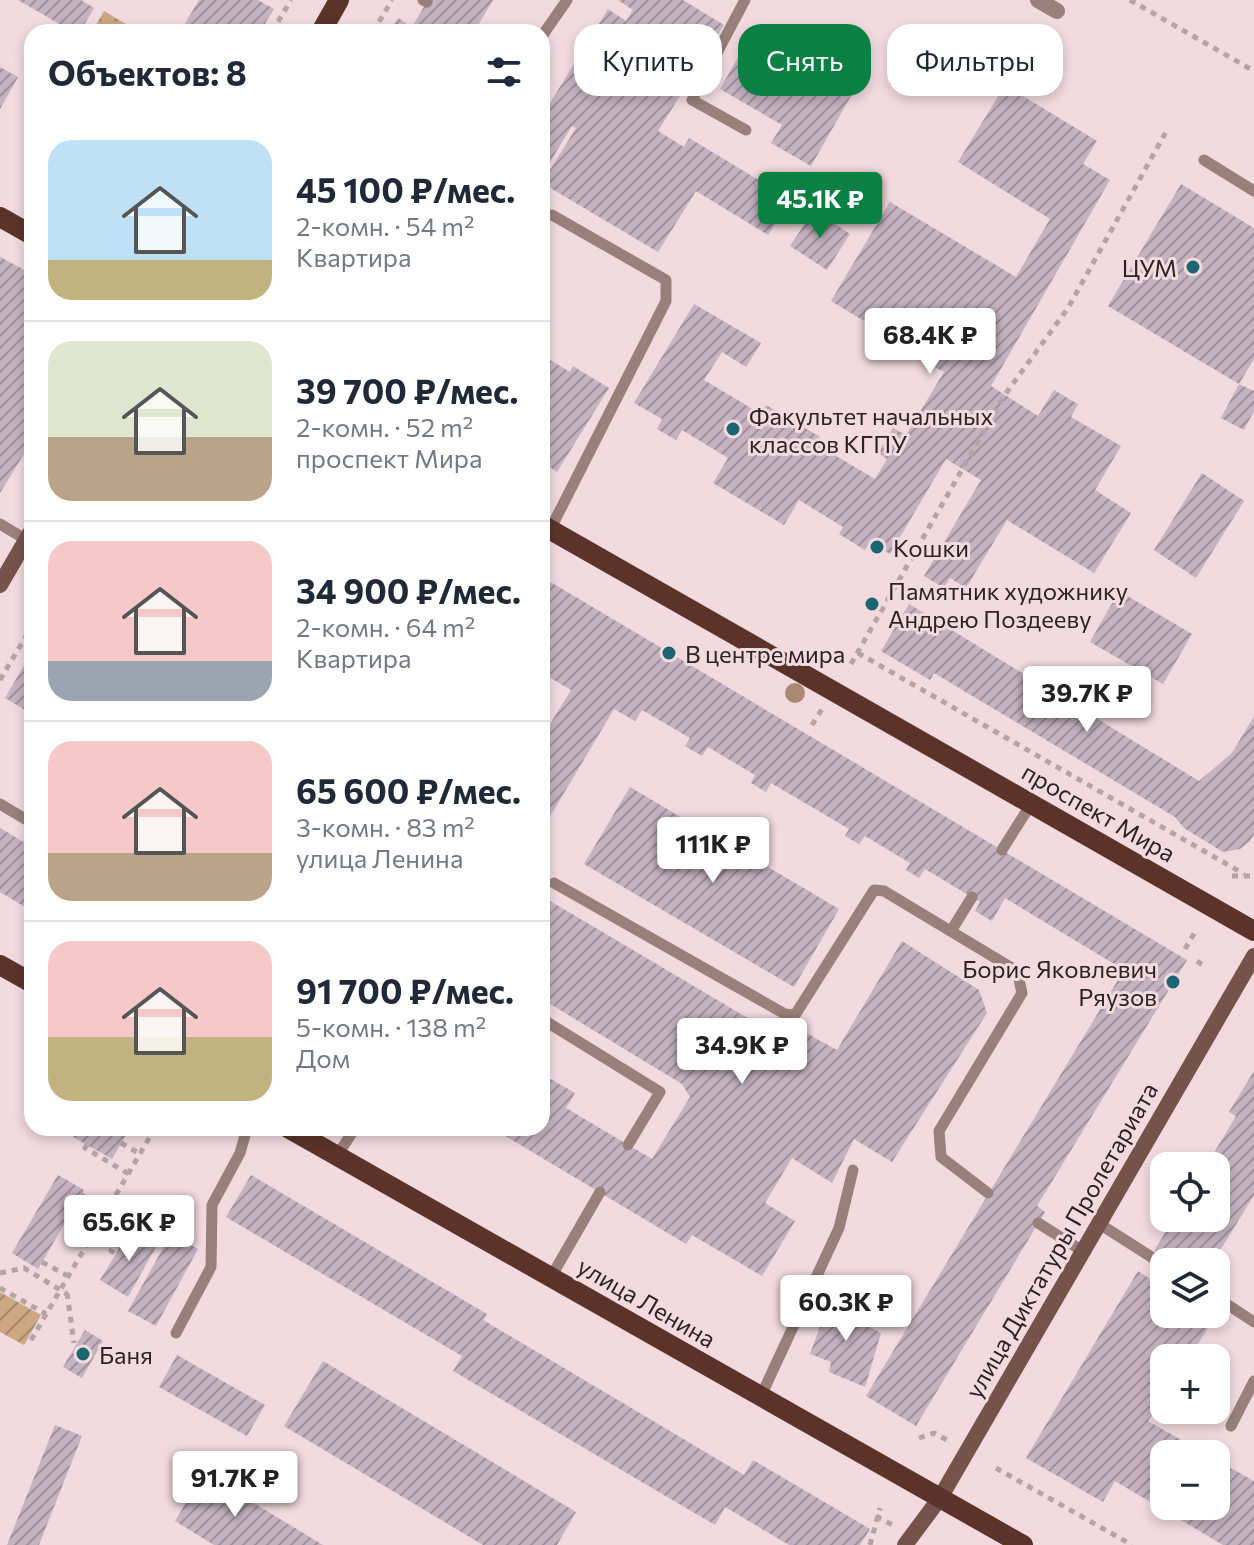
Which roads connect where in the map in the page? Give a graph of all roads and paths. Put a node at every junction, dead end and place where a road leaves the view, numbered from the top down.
1 (291, 0) edge
2 (339, 0) edge
3 (392, 0) edge
4 (567, 0) edge
5 (745, 0) edge
6 (1038, 0) edge
7 (1130, 0) edge
8 (1057, 11) dead end
9 (277, 24) edge
10 (326, 24) edge
11 (378, 24) edge
12 (550, 24) edge
13 (1254, 71) edge
14 (746, 130) dead end
15 (1167, 130) dead end
16 (1204, 160) dead end
17 (1254, 191) edge
18 (552, 215) dead end
19 (0, 217) edge
20 (24, 230) edge
21 (550, 520) edge
22 (0, 524) edge
23 (550, 530) edge
24 (24, 534) edge
25 (24, 547) edge
26 (0, 585) edge
27 (24, 640) edge
28 (858, 653) junction
29 (851, 664) dead end
30 (0, 680) edge
31 (824, 707) dead end
32 (812, 725) dead end
33 (0, 804) edge
34 (1031, 804) junction
35 (24, 818) edge
36 (1002, 850) dead end
37 (1244, 874) junction
38 (1232, 876) dead end
39 (1254, 876) edge
40 (554, 883) dead end
41 (972, 897) dead end
42 (951, 931) junction
43 (1254, 931) edge
44 (1195, 932) dead end
45 (1185, 949) dead end
46 (1254, 956) edge
47 (1197, 961) dead end
48 (0, 965) edge
49 (1205, 967) dead end
50 (24, 978) edge
51 (550, 1024) edge
52 (150, 1136) edge
53 (245, 1136) edge
54 (302, 1136) edge
55 (350, 1136) edge
56 (121, 1143) dead end
57 (87, 1145) dead end
58 (628, 1145) dead end
59 (140, 1154) junction
60 (337, 1156) junction
61 (853, 1170) dead end
62 (129, 1174) junction
63 (600, 1192) dead end
64 (988, 1193) dead end
65 (81, 1195) dead end
66 (106, 1213) junction
67 (1038, 1223) dead end
68 (1098, 1223) junction
69 (1081, 1250) junction
70 (116, 1254) dead end
71 (1150, 1256) edge
72 (42, 1262) dead end
73 (0, 1273) edge
74 (70, 1277) junction
75 (551, 1277) junction
76 (0, 1288) edge
77 (65, 1289) junction
78 (1230, 1306) edge
79 (46, 1314) junction
80 (1254, 1322) edge
81 (176, 1333) dead end
82 (31, 1340) dead end
83 (74, 1343) dead end
84 (1254, 1381) edge
85 (761, 1396) junction
86 (1231, 1426) dead end
87 (919, 1438) dead end
88 (949, 1441) dead end
89 (996, 1468) dead end
90 (940, 1498) junction
91 (880, 1508) dead end
92 (876, 1516) junction
93 (897, 1527) dead end
94 (870, 1545) edge
95 (905, 1545) edge
96 (1023, 1545) edge
97 (1132, 1545) edge

1 - 9 path
2 - 10 main road
3 - 11 path
4 - 12 lane
5 - 14 lane
6 - 8 street
7 - 13 path
15 - 28 path
16 - 17 lane
18 - 21 lane
19 - 20 main road
22 - 24 lane
23 - 34 main road, проспект Мира
25 - 26 street
27 - 30 path
28 - 29 path
28 - 37 path
31 - 32 path
33 - 35 lane
34 - 36 lane
34 - 43 main road, проспект Мира
37 - 38 path
37 - 39 path
40 - 42 lane
41 - 42 lane
42 - 64 lane
44 - 45 path
46 - 68 street, улица Диктатуры Пролетариата
47 - 49 path
48 - 50 main road
51 - 58 lane
52 - 59 path
53 - 81 lane
54 - 60 main road, улица Ленина
55 - 60 lane
56 - 59 path
57 - 62 path
59 - 62 path
60 - 75 main road, улица Ленина
61 - 85 lane
62 - 66 path
63 - 75 lane
65 - 66 path
66 - 70 path
66 - 74 path
67 - 69 lane
68 - 69 street, улица Диктатуры Пролетариата
68 - 71 lane
69 - 90 street, улица Диктатуры Пролетариата
72 - 74 path
73 - 77 path
74 - 77 path
75 - 85 main road, улица Ленина
76 - 79 path
77 - 79 path
77 - 83 path
78 - 80 lane
79 - 82 path
84 - 86 lane
85 - 90 main road, улица Ленина
87 - 88 path
89 - 97 path
90 - 95 street, улица Диктатуры Пролетариата
90 - 96 main road, улица Ленина
91 - 92 path
92 - 93 path
92 - 94 path

